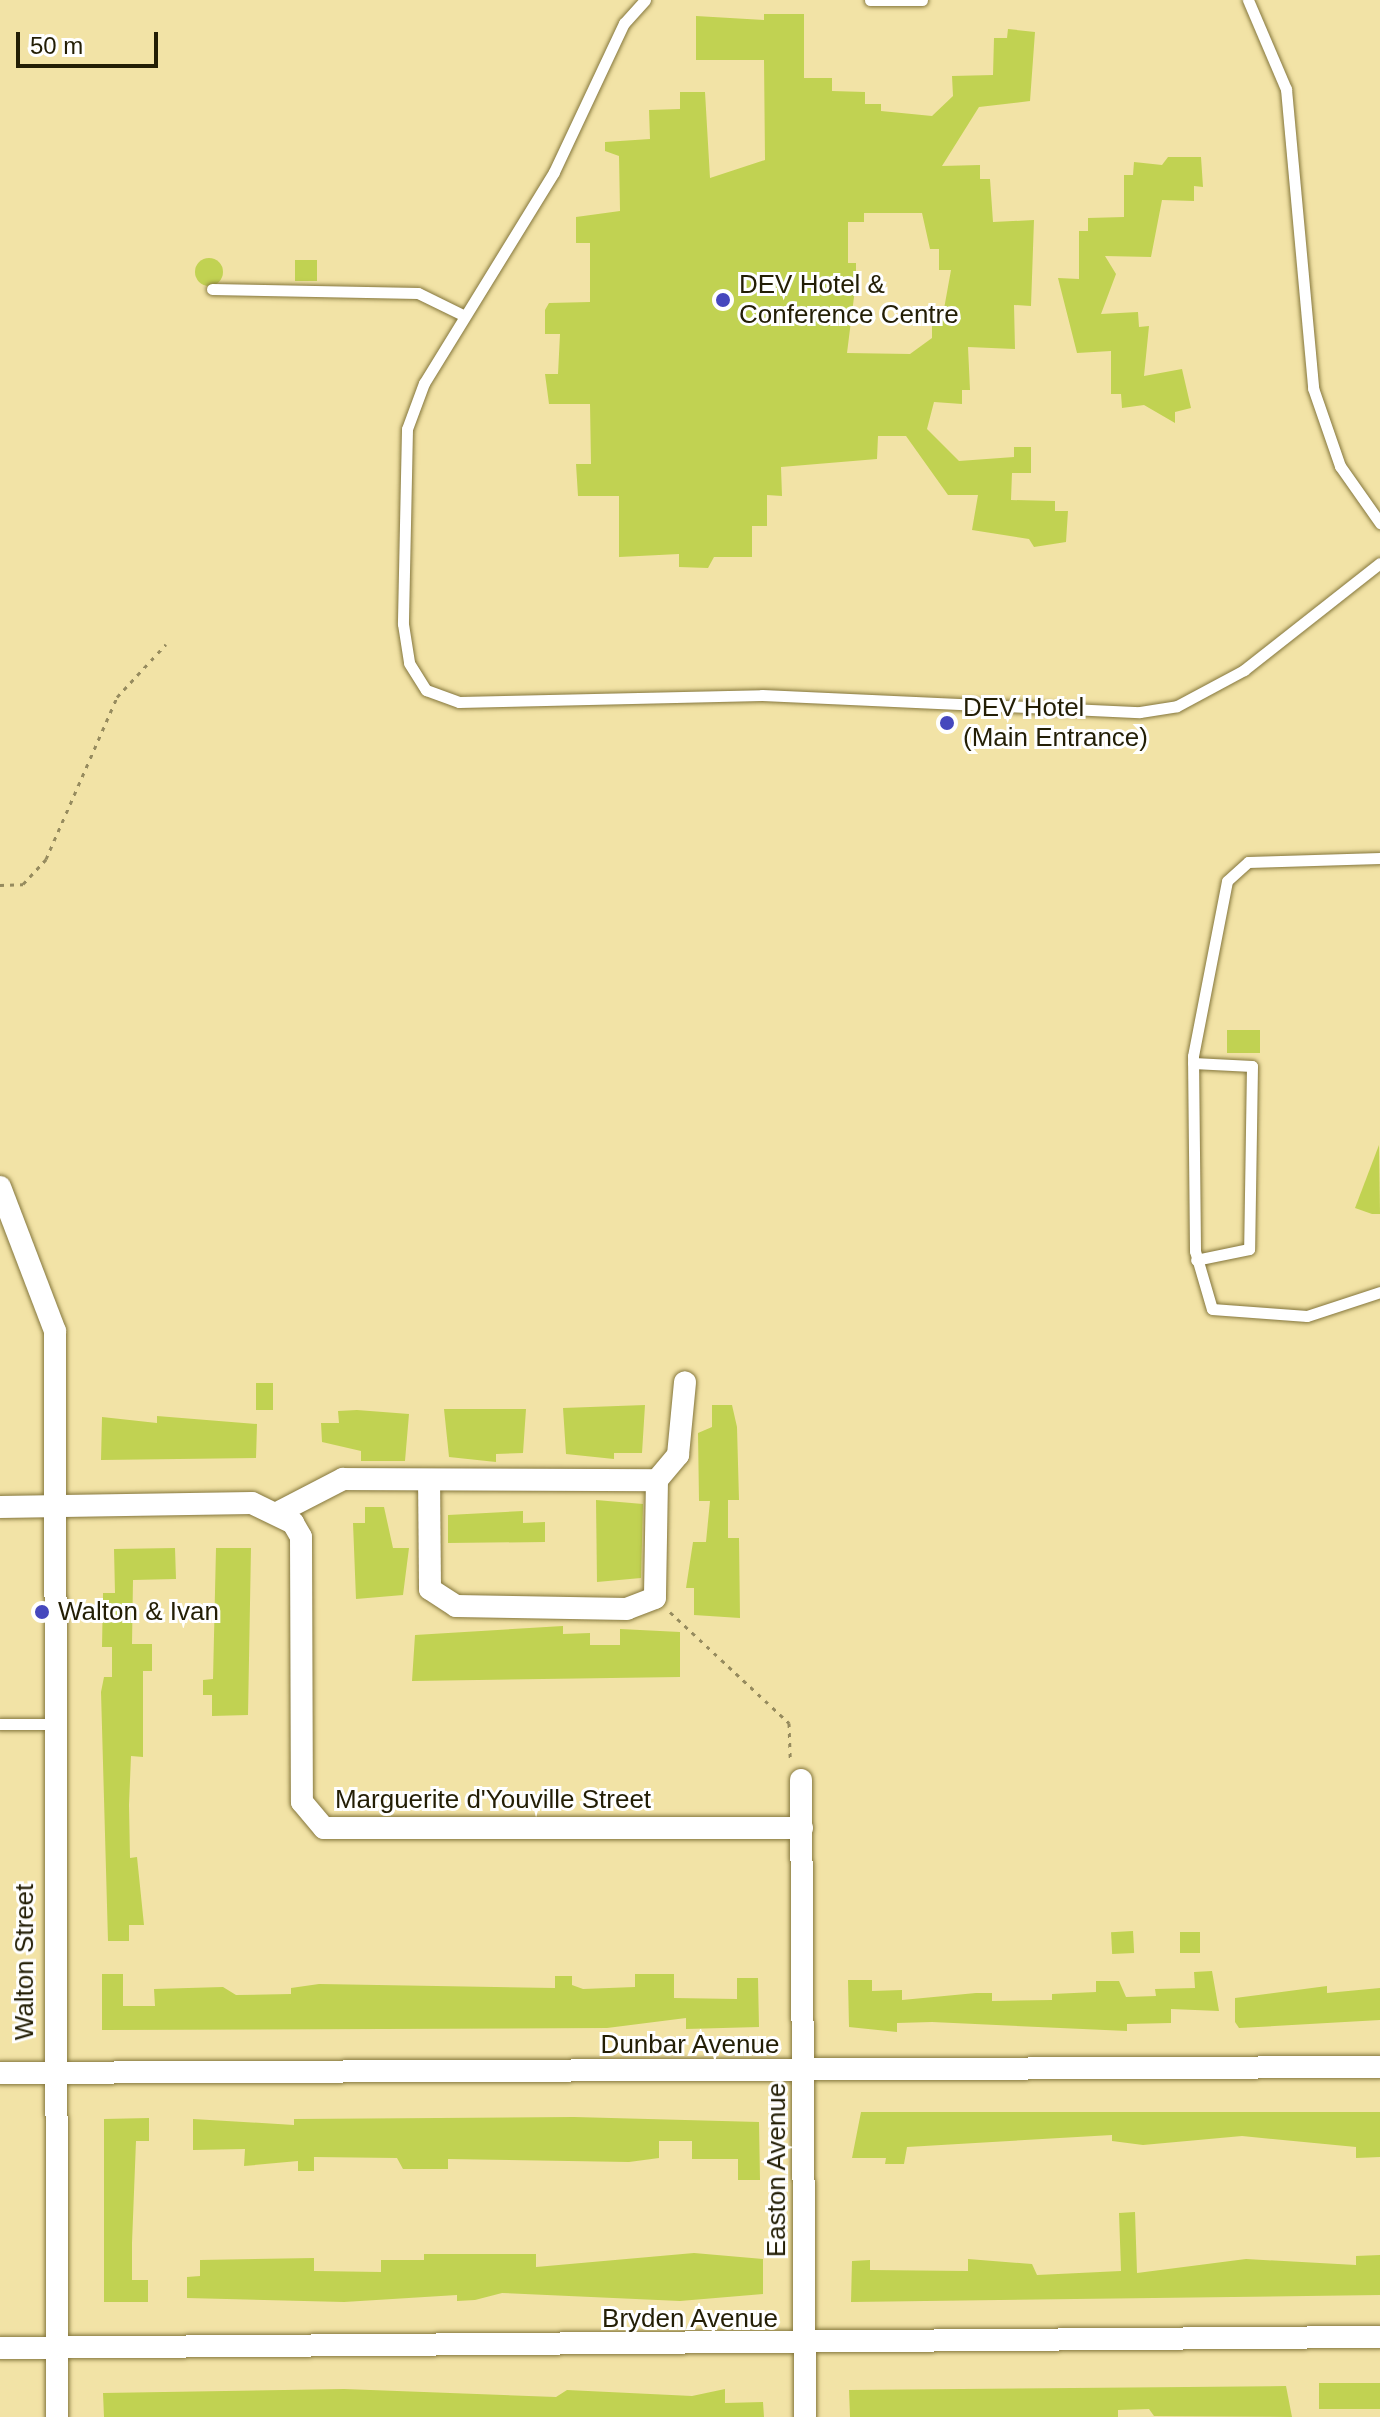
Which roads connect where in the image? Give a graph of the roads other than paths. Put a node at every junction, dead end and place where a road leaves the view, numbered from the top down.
1 (645, 0) edge
2 (870, 0) edge
3 (922, 0) edge
4 (1248, 0) edge
5 (212, 289) dead end
6 (465, 316) junction
7 (1380, 523) edge
8 (1380, 563) edge
9 (1380, 858) edge
10 (1193, 1063) junction
11 (0, 1187) edge
12 (1196, 1260) junction
13 (1380, 1292) edge
14 (685, 1382) dead end
15 (429, 1480) junction
16 (657, 1480) junction
17 (0, 1507) edge
18 (55, 1507) junction
19 (281, 1511) junction
20 (0, 1724) edge
21 (55, 1724) junction
22 (796, 1770) road end
23 (802, 1828) junction
24 (1380, 2067) edge
25 (0, 2073) edge
26 (52, 2073) junction
27 (806, 2073) junction
28 (1380, 2337) edge
29 (804, 2346) junction
30 (0, 2348) edge
31 (56, 2348) junction
32 (57, 2417) edge
33 (805, 2417) edge

1 - 6 lane
2 - 3 lane
4 - 7 lane
5 - 6 lane
6 - 8 lane
9 - 10 lane
10 - 12 lane
10 - 12 lane
11 - 18 street, Walton Street
12 - 13 lane
14 - 16 street
15 - 16 street
15 - 16 street
15 - 19 street
17 - 18 street
18 - 19 street
18 - 21 street, Walton Street
19 - 23 street, Marguerite d'Youville Street
20 - 21 lane
21 - 26 street, Walton Street
22 - 23 street, Easton Avenue
23 - 27 street, Easton Avenue
24 - 27 street, Dunbar Avenue
25 - 26 street, Dunbar Avenue
26 - 27 street, Dunbar Avenue
26 - 31 street, Walton Street
27 - 29 street, Easton Avenue
28 - 29 street, Bryden Avenue
29 - 31 street, Bryden Avenue
29 - 33 street, Easton Avenue
30 - 31 street, Bryden Avenue
31 - 32 street, Walton Street

